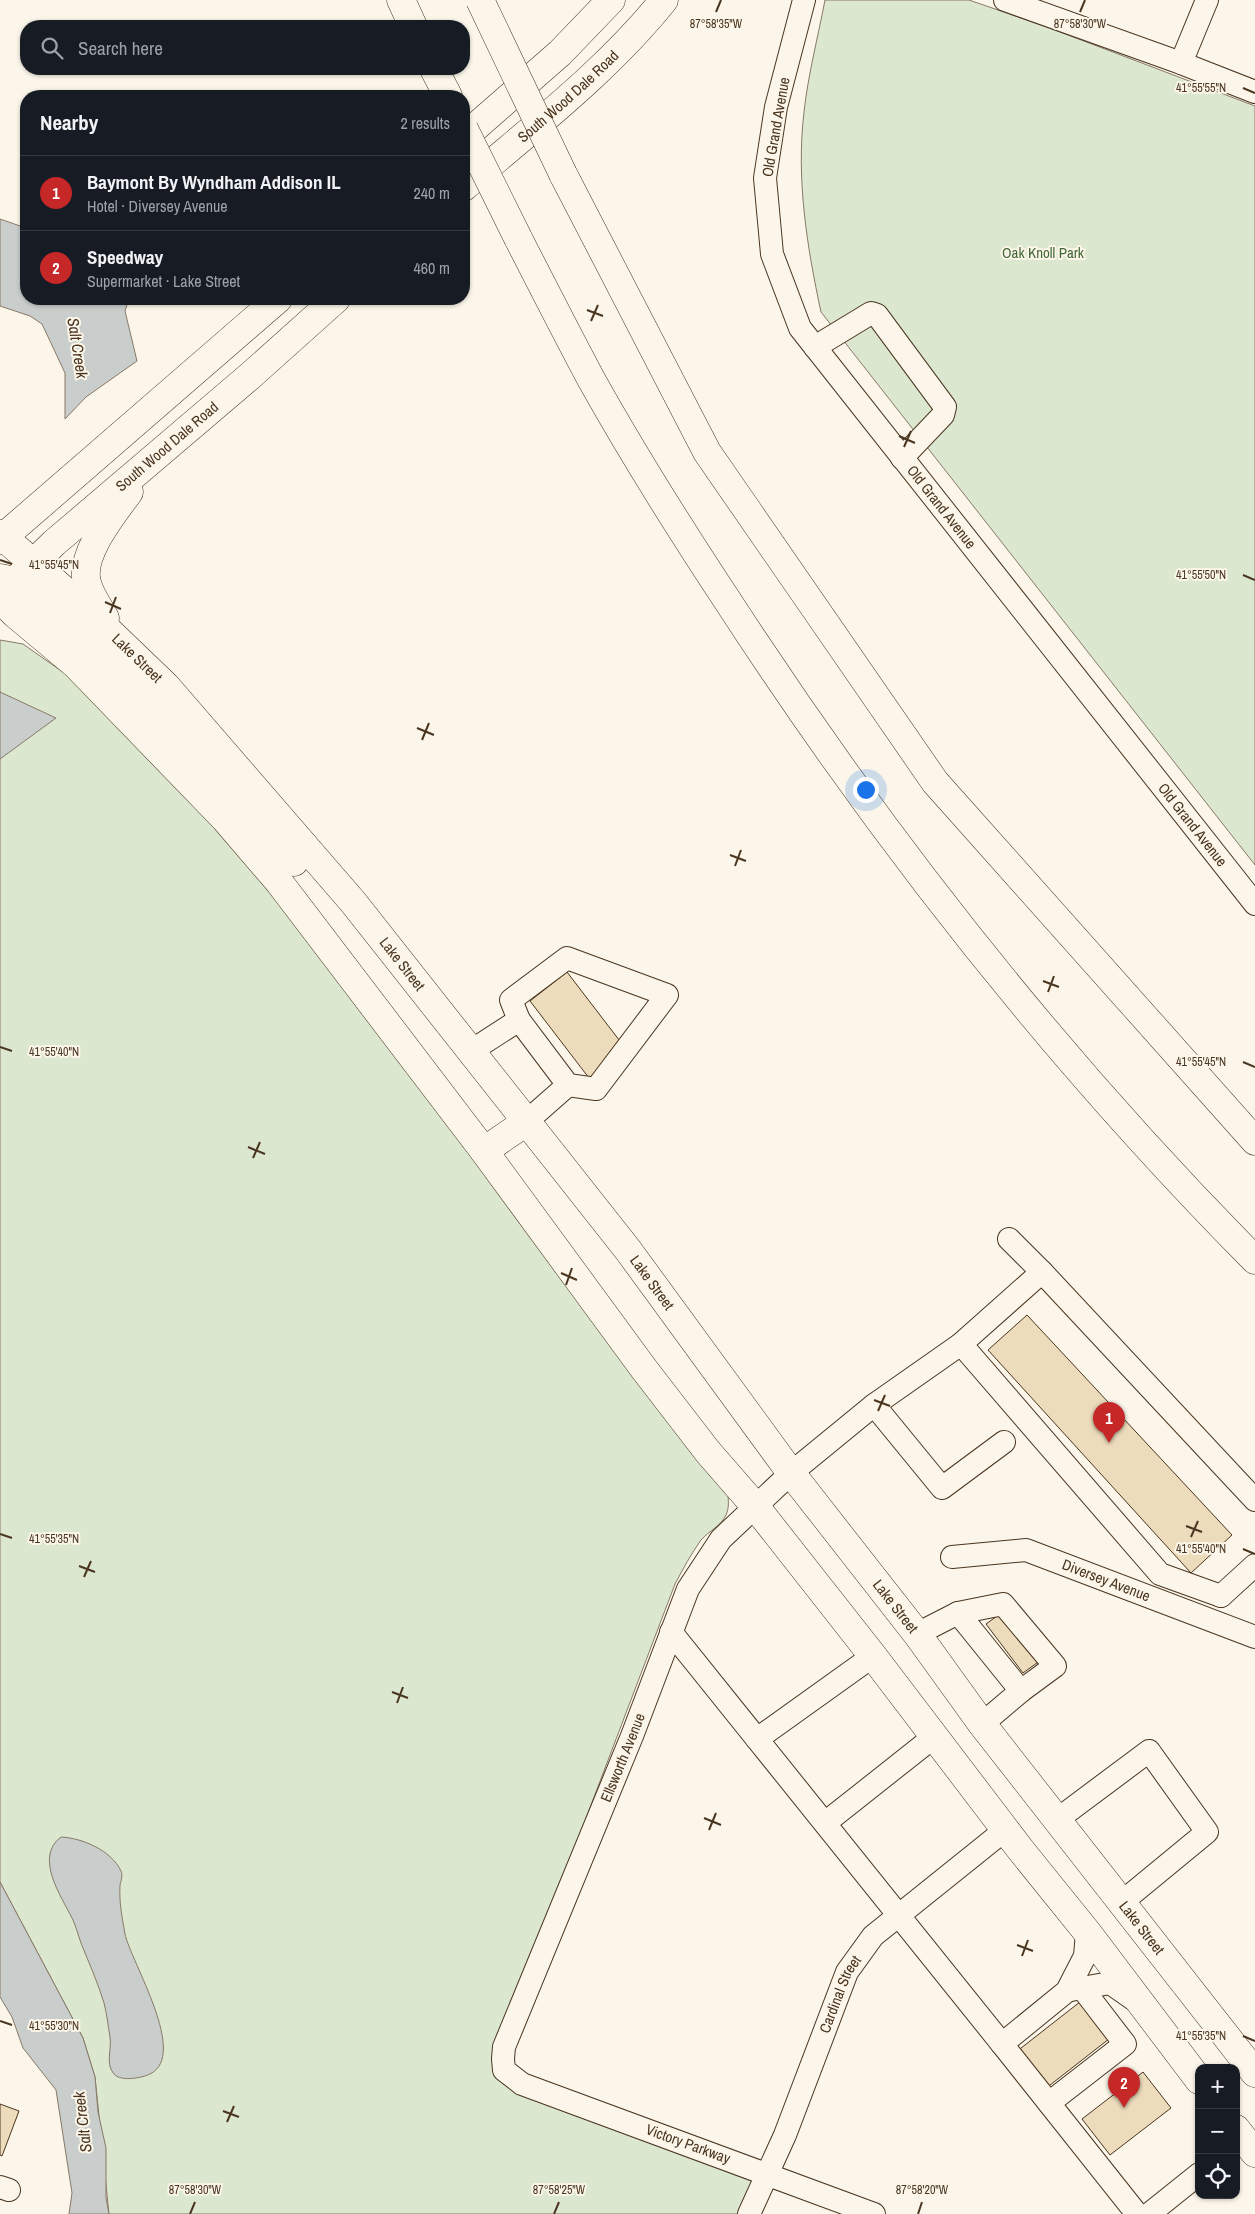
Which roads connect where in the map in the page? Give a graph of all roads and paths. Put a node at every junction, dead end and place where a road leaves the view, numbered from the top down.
1 (480, 0) edge
2 (611, 0) edge
3 (664, 0) edge
4 (804, 0) edge
5 (1005, 0) edge
6 (1207, 0) edge
7 (1181, 63) junction
8 (437, 75) edge
9 (445, 90) edge
10 (1255, 92) edge
11 (470, 132) edge
12 (470, 141) edge
13 (470, 182) edge
14 (271, 305) edge
15 (329, 305) edge
16 (815, 347) junction
17 (153, 458) junction
18 (902, 458) junction
19 (1, 542) edge
20 (9, 583) edge
21 (113, 635) junction
22 (353, 902) junction
23 (1255, 904) edge
24 (520, 1020) junction
25 (471, 1051) junction
26 (568, 1084) junction
27 (526, 1122) junction
28 (1255, 1141) edge
29 (484, 1152) junction
30 (1008, 1239) dead end
31 (1255, 1260) edge
32 (1042, 1272) junction
33 (961, 1344) junction
34 (874, 1405) junction
35 (1004, 1442) dead end
36 (791, 1474) junction
37 (1255, 1500) edge
38 (755, 1506) junction
39 (952, 1557) dead end
40 (1255, 1565) edge
41 (1221, 1596) junction
42 (958, 1613) junction
43 (1223, 1625) junction
44 (671, 1632) junction
45 (916, 1634) junction
46 (1255, 1637) edge
47 (873, 1656) junction
48 (1021, 1691) junction
49 (982, 1724) junction
50 (935, 1736) junction
51 (757, 1740) junction
52 (1058, 1819) junction
53 (825, 1823) junction
54 (1006, 1830) junction
55 (1122, 1902) junction
56 (899, 1914) junction
57 (1087, 1932) junction
58 (1075, 1990) junction
59 (1140, 2003) junction
60 (1002, 2044) junction
61 (504, 2070) joint
62 (1255, 2073) edge
63 (1195, 2075) edge
64 (1049, 2103) junction
65 (767, 2175) junction
66 (1195, 2177) edge
67 (749, 2214) edge
68 (874, 2214) edge
69 (1137, 2214) edge
70 (1149, 2214) edge

1 - 28 main road, bridge
2 - 11 main road
3 - 13 main road, South Wood Dale Road
4 - 16 street, Old Grand Avenue
5 - 7 street
6 - 7 street
7 - 10 street
8 - 9 main road
12 - 31 main road, bridge
14 - 19 main road
15 - 17 main road, South Wood Dale Road
16 - 18 street, Old Grand Avenue
16 - 18 street
17 - 20 main road, South Wood Dale Road
17 - 21 main road
18 - 23 street, Old Grand Avenue
19 - 20 main road, Lake Street
20 - 21 main road, Lake Street
20 - 22 main road
20 - 29 main road, Lake Street
21 - 22 main road, Lake Street
22 - 25 main road, Lake Street
24 - 25 street
24 - 26 street
24 - 26 street
25 - 27 main road, Lake Street
26 - 27 street
27 - 29 main road
27 - 36 main road, Lake Street
29 - 38 main road, Lake Street
30 - 32 street
32 - 33 street, Ellsworth Avenue
32 - 37 street
33 - 34 street, Ellsworth Avenue
33 - 41 street
34 - 35 street
34 - 36 street, Ellsworth Avenue
36 - 38 street, Ellsworth Avenue
36 - 45 main road, Lake Street
38 - 44 street, Ellsworth Avenue
38 - 47 main road, Lake Street
39 - 43 street, Diversey Avenue
40 - 41 street
41 - 43 street
42 - 45 street
42 - 48 street
42 - 48 street
43 - 46 street, Diversey Avenue
44 - 51 street
44 - 61 street, Ellsworth Avenue
45 - 49 main road, Lake Street
47 - 50 main road, Lake Street
47 - 51 street
48 - 49 street
49 - 52 main road, Lake Street
50 - 53 street
50 - 54 main road, Lake Street
51 - 53 street
52 - 55 main road, Lake Street
52 - 55 street
53 - 56 street
54 - 56 street, Cardinal Street
54 - 57 main road, Lake Street
55 - 62 main road, Lake Street
56 - 60 street
56 - 65 street, Cardinal Street
57 - 58 street
57 - 59 main road, Lake Street
58 - 59 street
58 - 60 street
58 - 64 street
59 - 63 main road, Lake Street
60 - 64 street
61 - 65 street, Victory Parkway
64 - 69 street
65 - 67 street, Cardinal Street
65 - 68 street, Victory Parkway
66 - 70 street

